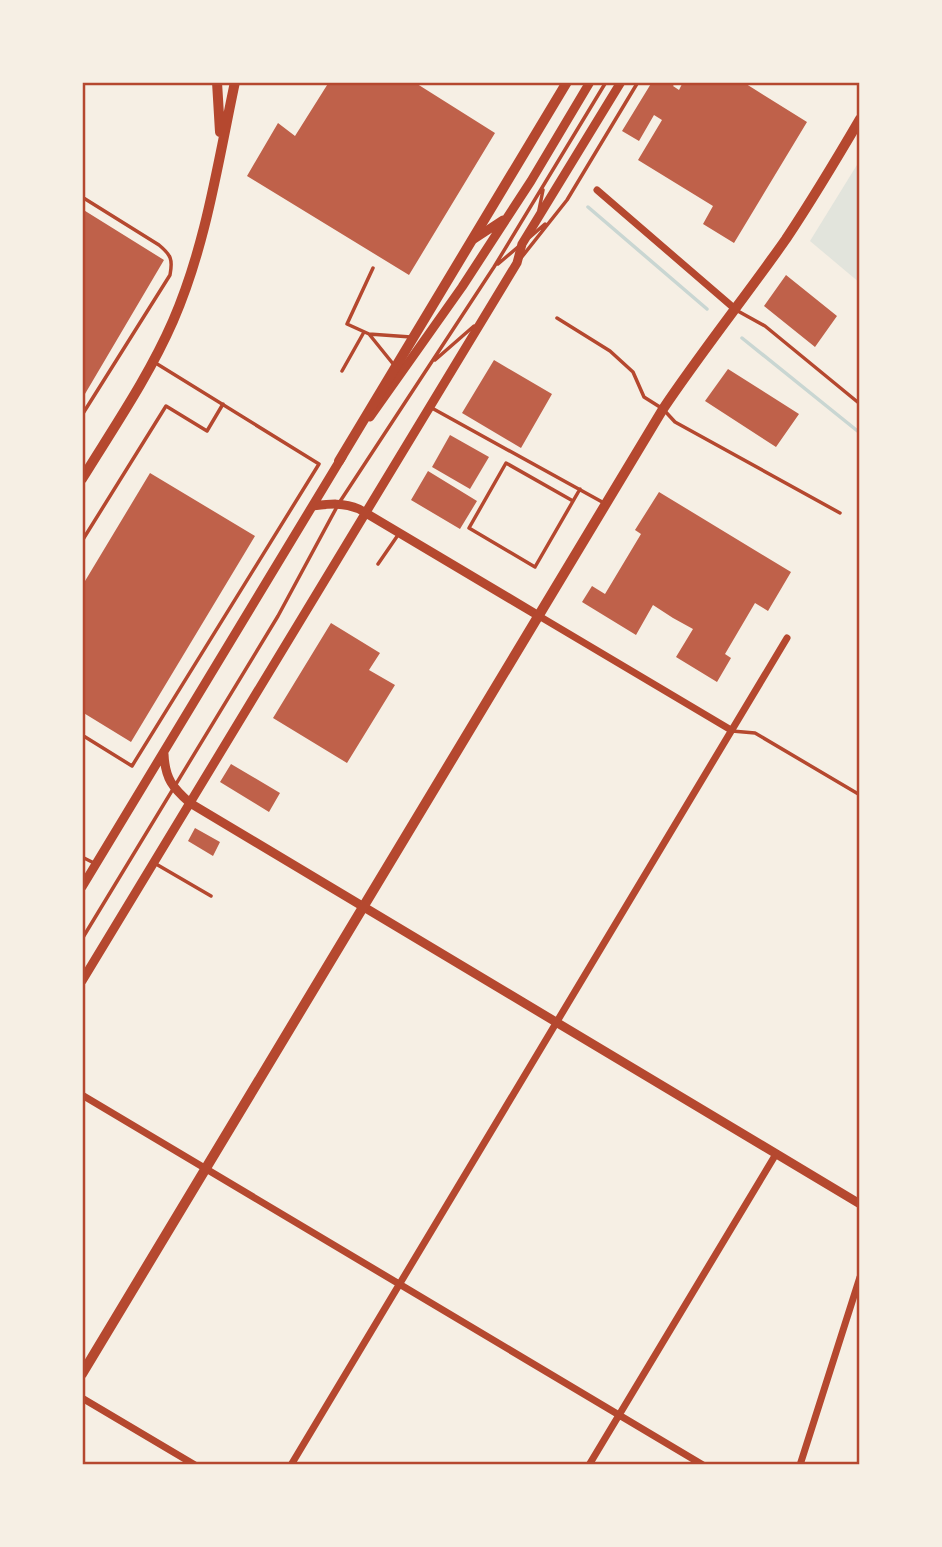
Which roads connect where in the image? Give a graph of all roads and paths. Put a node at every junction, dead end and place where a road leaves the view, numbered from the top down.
1 (217, 82) edge
2 (235, 82) edge
3 (567, 82) edge
4 (590, 82) edge
5 (606, 82) edge
6 (621, 82) edge
7 (638, 82) edge
8 (860, 119) edge
9 (220, 150) junction
10 (543, 188) junction
11 (597, 190) dead end
12 (82, 197) edge
13 (508, 217) junction
14 (552, 218) junction
15 (538, 219) junction
16 (472, 240) junction
17 (522, 244) junction
18 (517, 263) junction
19 (494, 267) junction
20 (373, 268) dead end
21 (735, 309) junction
22 (484, 317) junction
23 (558, 318) dead end
24 (366, 333) junction
25 (414, 338) junction
26 (153, 361) junction
27 (431, 364) junction
28 (396, 366) junction
29 (342, 371) dead end
30 (223, 404) junction
31 (860, 404) edge
32 (430, 407) junction
33 (663, 410) junction
34 (82, 415) edge
35 (339, 461) junction
36 (82, 479) edge
37 (580, 489) junction
38 (573, 501) junction
39 (339, 503) junction
40 (606, 504) junction
41 (313, 506) junction
42 (366, 513) junction
43 (840, 513) dead end
44 (400, 533) junction
45 (82, 541) edge
46 (378, 564) dead end
47 (539, 616) junction
48 (787, 638) dead end
49 (731, 730) junction
50 (82, 735) edge
51 (164, 753) junction
52 (174, 788) junction
53 (860, 795) edge
54 (190, 803) junction
55 (82, 857) edge
56 (154, 863) junction
57 (96, 864) junction
58 (82, 887) edge
59 (211, 896) dead end
60 (363, 907) junction
61 (82, 939) edge
62 (82, 981) edge
63 (556, 1022) junction
64 (82, 1095) edge
65 (776, 1154) junction
66 (206, 1168) junction
67 (860, 1204) edge
68 (860, 1277) edge
69 (400, 1284) junction
70 (82, 1374) edge
71 (82, 1398) edge
72 (619, 1415) junction
73 (195, 1465) edge
74 (291, 1465) edge
75 (589, 1465) edge
76 (703, 1465) edge
77 (800, 1465) edge

1 - 9 main road
2 - 9 main road
3 - 16 main road
4 - 13 street
5 - 10 lane
6 - 15 street
7 - 14 lane
8 - 21 main road
9 - 26 main road
10 - 15 lane
10 - 19 lane
11 - 21 street
12 - 34 lane
13 - 16 street
13 - 35 street
14 - 17 lane
14 - 18 lane
15 - 17 street
16 - 25 main road
17 - 18 street
17 - 19 lane
18 - 22 street
19 - 27 lane
20 - 24 lane
21 - 31 lane
21 - 33 main road
22 - 27 lane
22 - 32 street
23 - 33 lane
24 - 25 lane
24 - 28 lane
24 - 29 lane
25 - 28 main road
26 - 30 lane
26 - 36 main road
27 - 39 lane
28 - 35 main road
30 - 45 lane
30 - 50 lane
32 - 37 lane
32 - 42 street
33 - 40 main road
33 - 43 lane
35 - 41 street
37 - 38 lane
37 - 40 lane
38 - 38 lane
39 - 41 street
39 - 42 street
39 - 52 lane
40 - 47 main road
41 - 51 street
42 - 44 street
42 - 54 street
44 - 46 lane
44 - 47 street
47 - 49 street
47 - 60 main road
48 - 49 street
49 - 53 lane
49 - 63 street
51 - 52 street
51 - 57 street
52 - 54 street
52 - 61 lane
54 - 56 street
54 - 60 street
55 - 57 lane
56 - 59 lane
56 - 62 street
57 - 58 street
60 - 63 street
60 - 66 main road
63 - 65 street
63 - 69 street
64 - 66 street
65 - 67 street
65 - 72 street
66 - 69 street
66 - 70 main road
68 - 77 street
69 - 72 street
69 - 74 street
71 - 73 street
72 - 75 street
72 - 76 street

